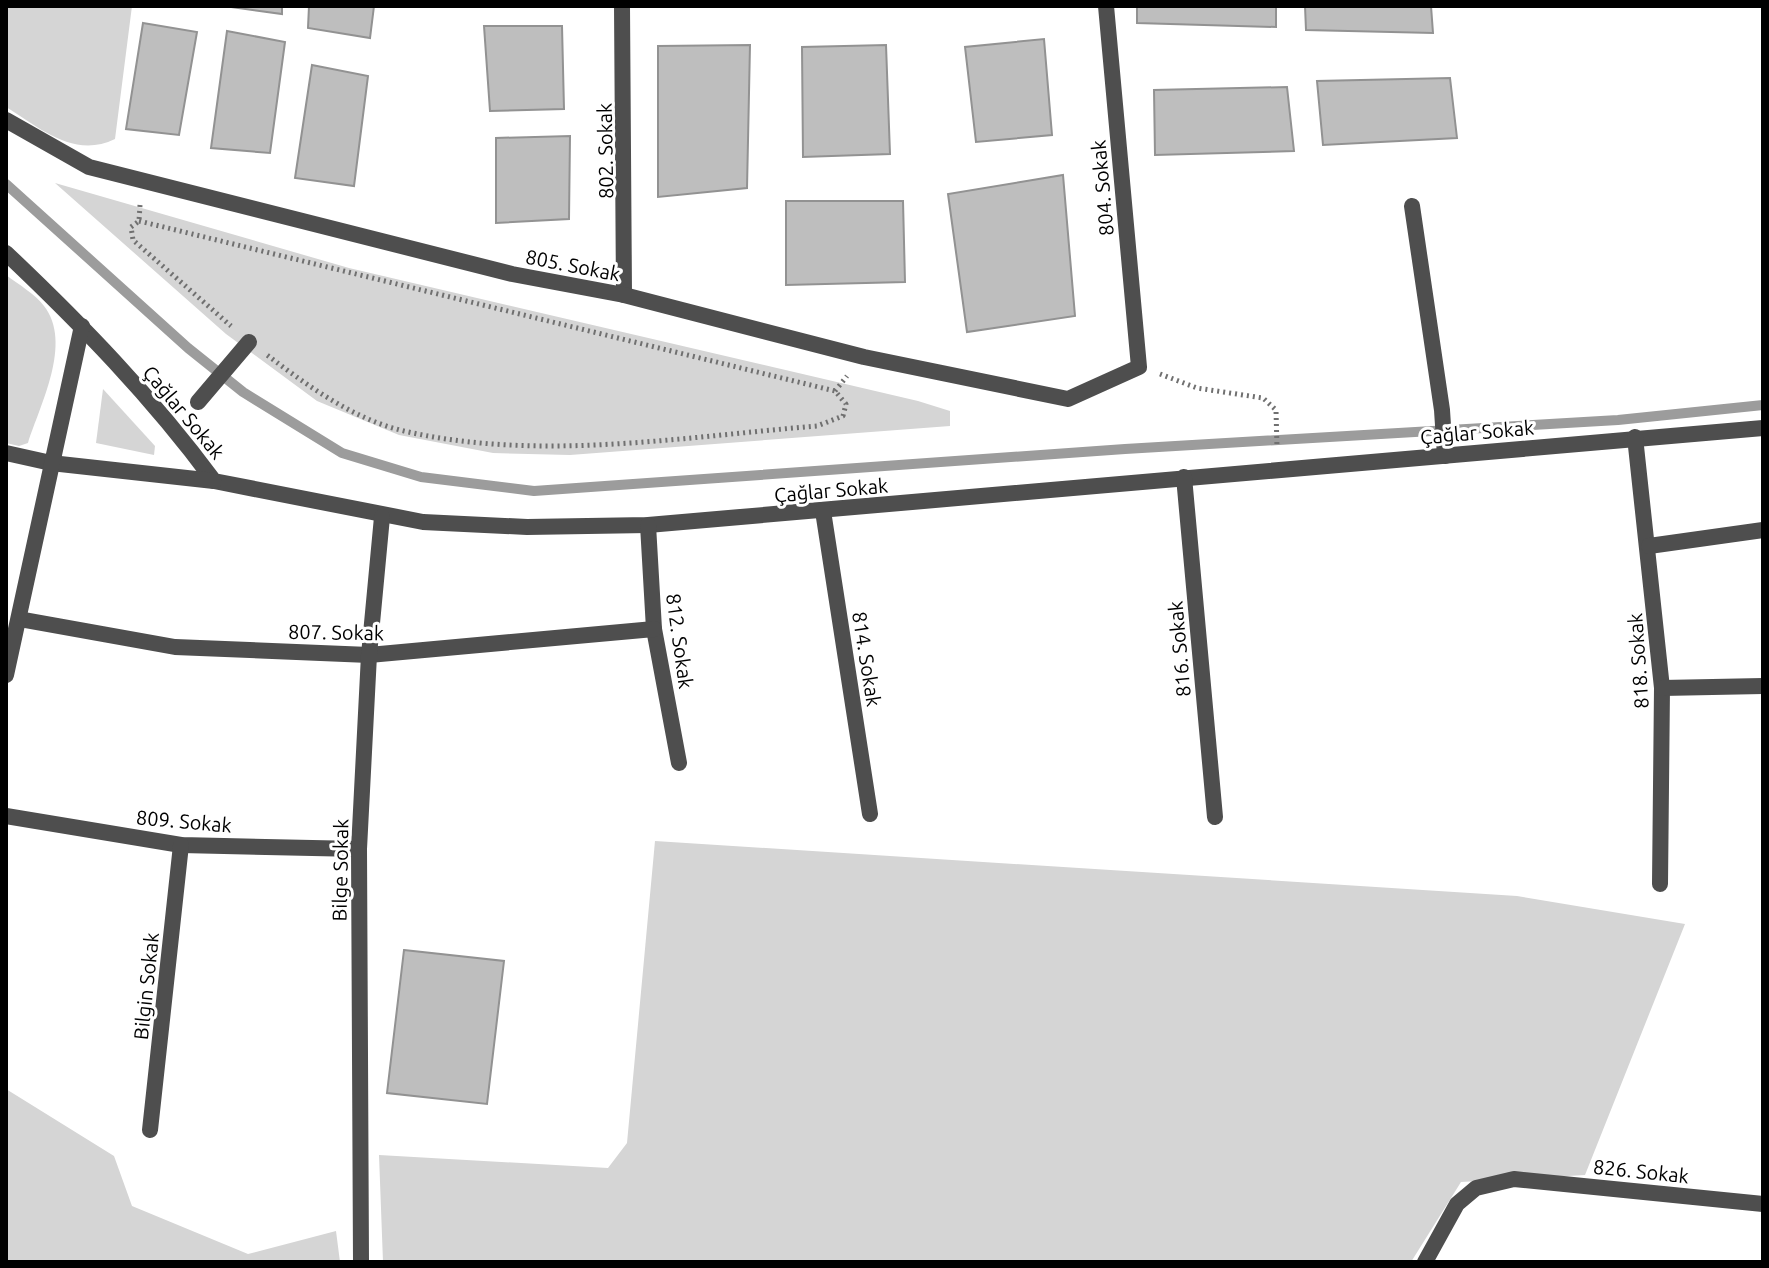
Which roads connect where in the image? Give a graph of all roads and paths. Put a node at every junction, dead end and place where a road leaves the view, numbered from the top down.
1 (622, 6) edge
2 (1106, 6) edge
3 (6, 120) edge
4 (1412, 206) dead end
5 (6, 253) edge
6 (624, 295) junction
7 (82, 326) junction
8 (249, 342) junction
9 (1139, 367) junction
10 (198, 402) dead end
11 (1276, 422) dead end
12 (1763, 428) edge
13 (1635, 437) junction
14 (6, 453) edge
15 (1445, 456) junction
16 (51, 463) junction
17 (1184, 477) junction
18 (214, 481) junction
19 (823, 511) junction
20 (382, 517) junction
21 (648, 525) junction
22 (1763, 530) edge
23 (1649, 546) junction
24 (19, 619) junction
25 (654, 629) junction
26 (369, 655) junction
27 (6, 675) edge
28 (1763, 686) edge
29 (1662, 688) junction
30 (679, 763) dead end
31 (870, 814) dead end
32 (6, 816) edge
33 (1215, 817) dead end
34 (181, 845) junction
35 (359, 849) junction
36 (1660, 884) dead end
37 (150, 1130) dead end
38 (1763, 1204) edge
39 (361, 1262) edge
40 (1425, 1262) edge

1 - 6 street, 802. Sokak
2 - 9 street, 804. Sokak
3 - 6 street, 805. Sokak
4 - 15 street
5 - 7 street, Çağlar Sokak
6 - 9 street, 805. Sokak
7 - 16 street
7 - 18 street, Çağlar Sokak
8 - 8 path
8 - 10 street
9 - 11 path
12 - 13 street, Çağlar Sokak
13 - 15 street, Çağlar Sokak
13 - 23 street, 818. Sokak
14 - 16 street
15 - 17 street, Çağlar Sokak
16 - 18 street
16 - 24 street
17 - 19 street, Çağlar Sokak
17 - 33 street, 816. Sokak
18 - 20 street, Çağlar Sokak
19 - 21 street, Çağlar Sokak
19 - 31 street, 814. Sokak
20 - 21 street, Çağlar Sokak
20 - 26 street, Bilge Sokak
21 - 25 street, 812. Sokak
22 - 23 street
23 - 29 street, 818. Sokak
24 - 26 street, 807. Sokak
24 - 27 street
25 - 26 street, 807. Sokak
25 - 30 street, 812. Sokak
26 - 35 street, Bilge Sokak
28 - 29 street
29 - 36 street, 818. Sokak
32 - 34 street, 809. Sokak
34 - 35 street, 809. Sokak
34 - 37 street, Bilgin Sokak
35 - 39 street, Bilge Sokak
38 - 40 street, 826. Sokak

